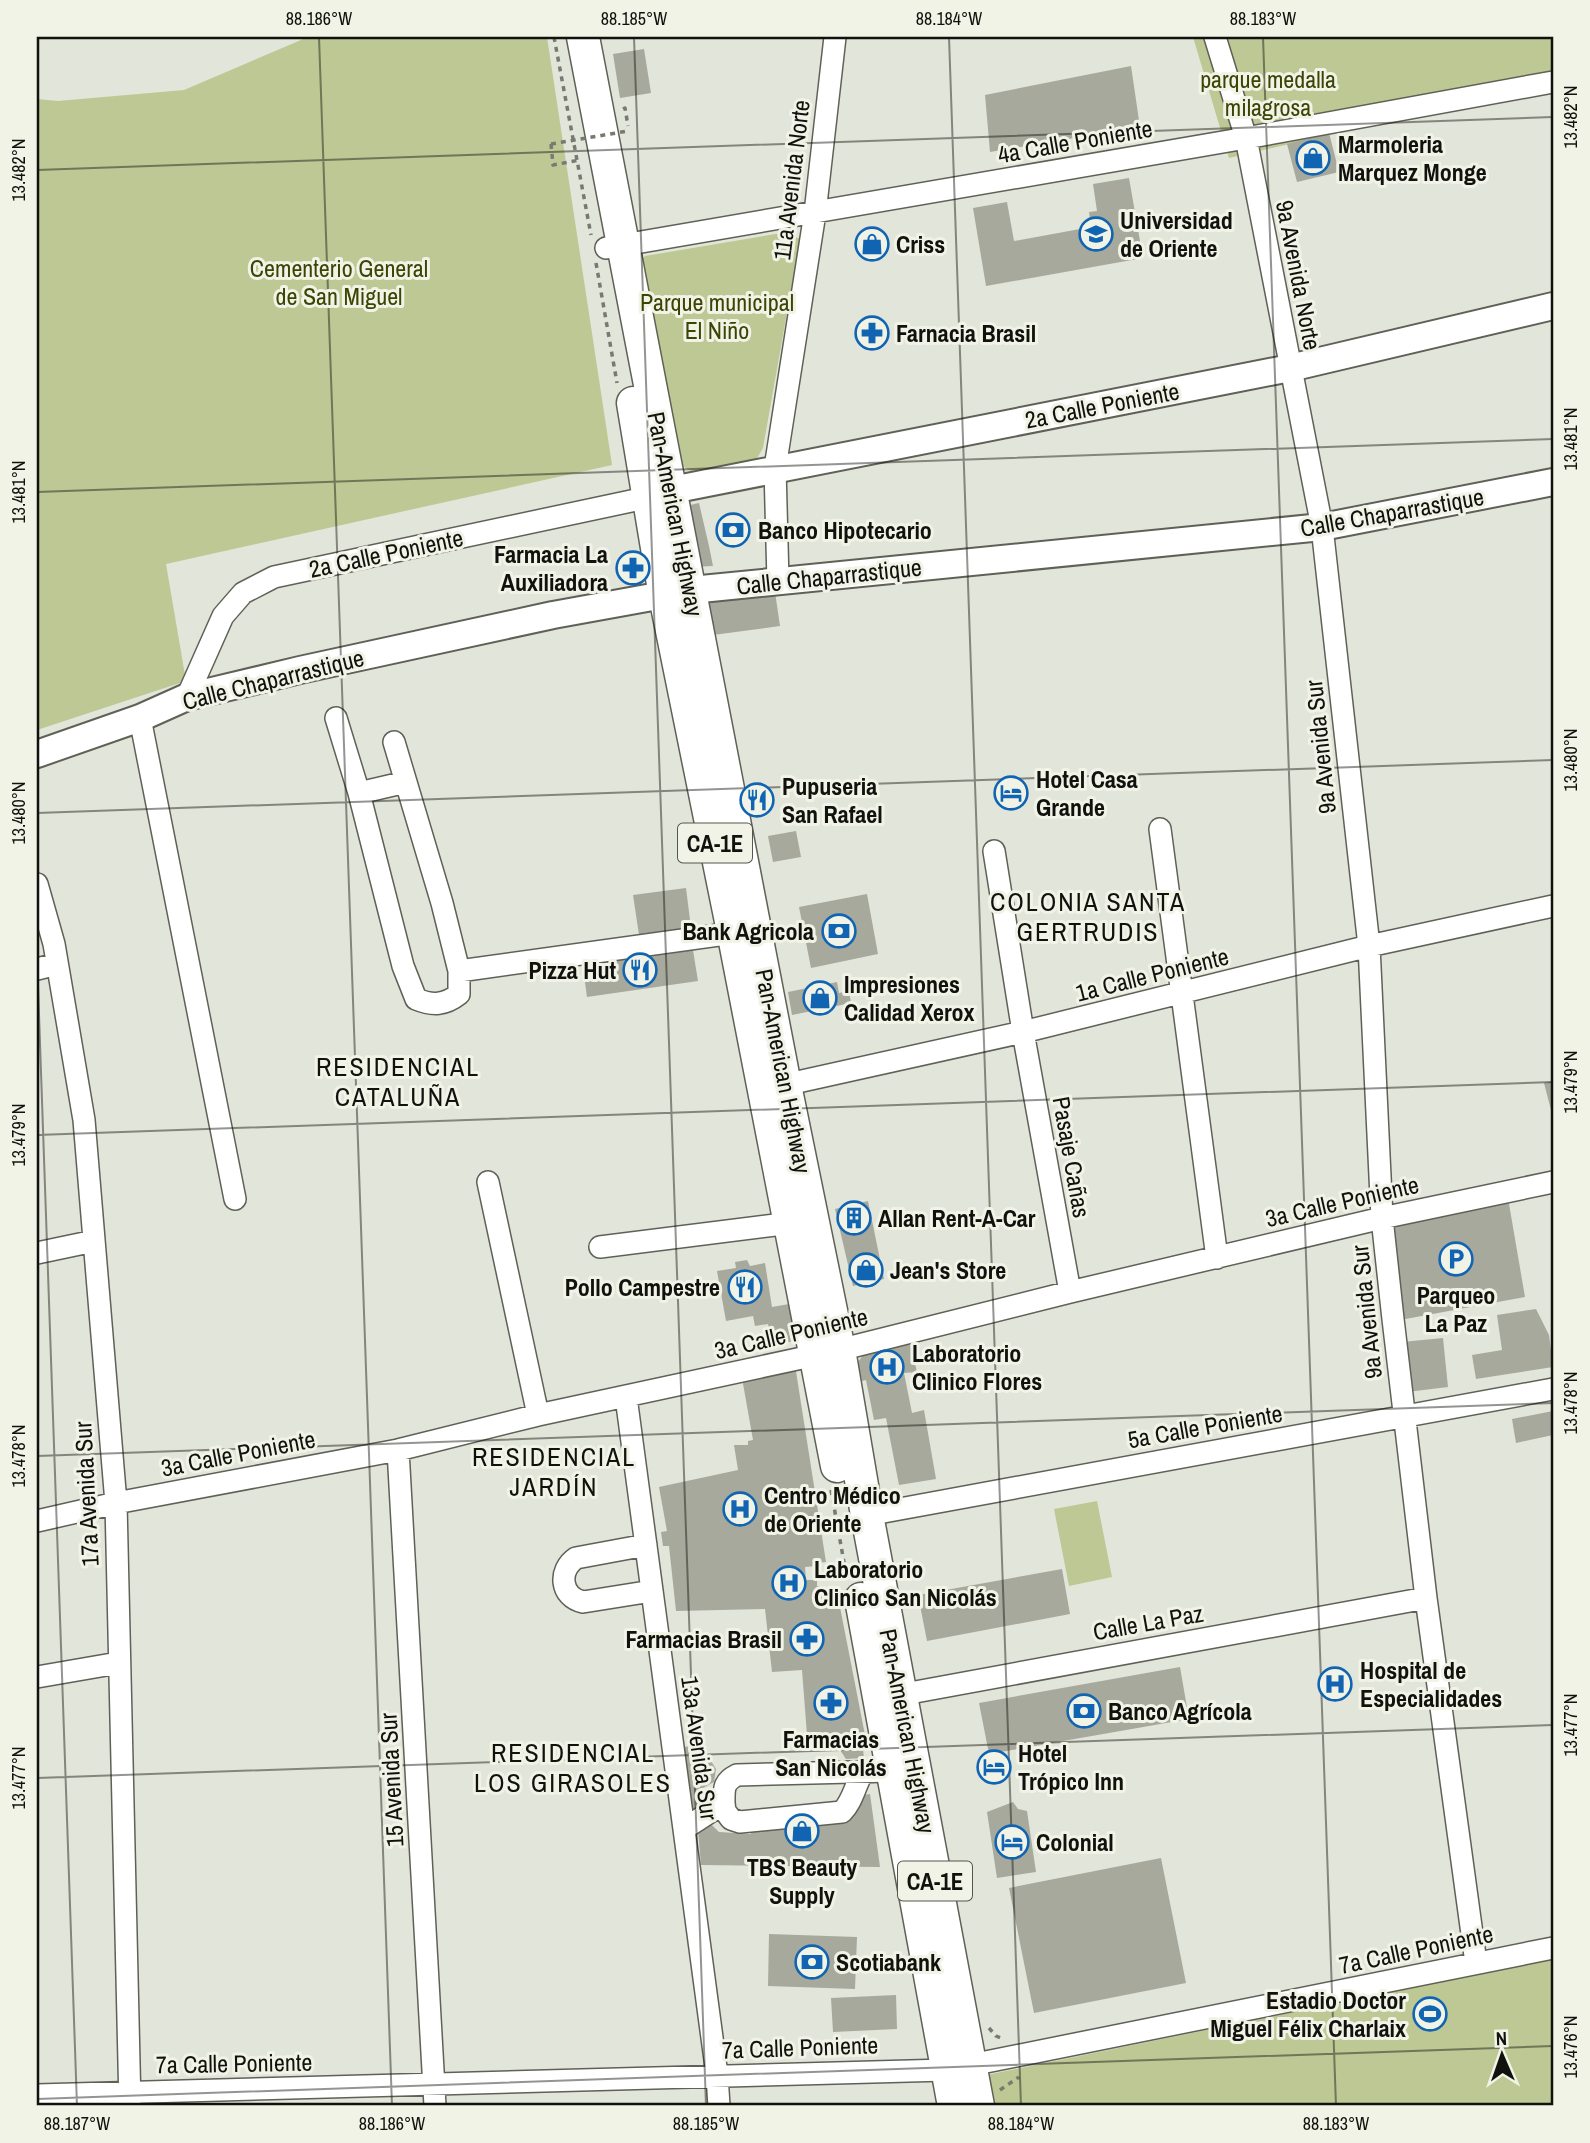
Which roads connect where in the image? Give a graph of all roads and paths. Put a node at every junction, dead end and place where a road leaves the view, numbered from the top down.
1 (554, 37) edge
2 (566, 37) edge
3 (583, 37) edge
4 (835, 37) edge
5 (1215, 37) edge
6 (1553, 82) edge
7 (628, 131) dead end
8 (1245, 138) junction
9 (583, 158) junction
10 (815, 213) junction
11 (604, 248) junction
12 (1553, 306) edge
13 (1290, 368) junction
14 (619, 391) dead end
15 (775, 468) junction
16 (1553, 482) edge
17 (657, 493) junction
18 (1322, 527) junction
19 (778, 581) junction
20 (678, 593) junction
21 (187, 697) junction
22 (141, 718) junction
23 (337, 718) dead end
24 (394, 742) dead end
25 (37, 754) edge
26 (406, 782) junction
27 (359, 793) junction
28 (1160, 829) dead end
29 (994, 850) dead end
30 (37, 884) edge
31 (1553, 906) edge
32 (734, 936) junction
33 (1369, 946) junction
34 (47, 966) edge
35 (459, 971) junction
36 (1182, 994) junction
37 (1023, 1032) junction
38 (774, 1087) junction
39 (488, 1182) dead end
40 (1553, 1182) edge
41 (235, 1199) dead end
42 (1382, 1218) junction
43 (790, 1226) junction
44 (94, 1241) junction
45 (600, 1247) dead end
46 (37, 1253) edge
47 (1217, 1258) junction
48 (1070, 1292) junction
49 (828, 1352) junction
50 (1553, 1389) edge
51 (626, 1397) junction
52 (538, 1415) junction
53 (1404, 1416) junction
54 (398, 1450) junction
55 (116, 1503) junction
56 (867, 1515) junction
57 (37, 1521) edge
58 (646, 1545) junction
59 (652, 1591) junction
60 (1426, 1598) junction
61 (118, 1662) junction
62 (37, 1677) edge
63 (890, 1697) junction
64 (878, 1772) junction
65 (724, 1803) junction
66 (684, 1829) junction
67 (1553, 1948) edge
68 (1476, 1963) junction
69 (958, 2069) junction
70 (717, 2075) junction
71 (1019, 2077) dead end
72 (37, 2095) edge
73 (435, 2096) edge
74 (130, 2099) edge
75 (987, 2100) edge
76 (719, 2106) edge
77 (954, 2106) edge

1 - 9 path
2 - 9 highway, Pan-American Highway / CA-1E
3 - 11 highway, Pan-American Highway / CA-1E
4 - 10 street, 11a Avenida Norte
5 - 8 street, 9a Avenida Norte
6 - 8 street, 4a Calle Poniente
7 - 9 path, bridge
8 - 10 street, 4a Calle Poniente
8 - 13 street, 9a Avenida Norte
9 - 11 highway, Pan-American Highway / CA-1E
9 - 11 path
10 - 11 street, 4a Calle Poniente
10 - 15 street, 11a Avenida Norte
11 - 14 path
11 - 17 highway, Pan-American Highway / CA-1E
12 - 13 main road, 2a Calle Poniente
13 - 15 main road, 2a Calle Poniente
13 - 18 street, 9a Avenida Norte
15 - 17 main road, 2a Calle Poniente
15 - 19 street, 11a Avenida Norte
16 - 18 main road, Calle Chaparrastique
17 - 20 highway, Pan-American Highway / CA-1E
17 - 21 street, 2a Calle Poniente
18 - 19 main road, Calle Chaparrastique
18 - 33 street, 9a Avenida Sur
19 - 20 main road, Calle Chaparrastique
20 - 21 main road, Calle Chaparrastique
20 - 32 highway, Pan-American Highway / CA-1E
20 - 38 highway, Pan-American Highway / CA-1E
21 - 22 main road, Calle Chaparrastique
22 - 25 main road, Calle Chaparrastique
22 - 41 street
23 - 27 street
24 - 26 street
26 - 27 street
26 - 35 street
27 - 35 street
28 - 36 street
29 - 37 street, Pasaje Cañas
30 - 34 street, 17a Avenida Sur
31 - 33 street, 1a Calle Poniente
32 - 35 street
32 - 38 highway, Pan-American Highway / CA-1E
33 - 36 street, 1a Calle Poniente
33 - 42 street, 9a Avenida Sur
34 - 44 street, 17a Avenida Sur
36 - 37 street, 1a Calle Poniente
36 - 47 street
37 - 38 street, 1a Calle Poniente
37 - 48 street, Pasaje Cañas
38 - 43 highway, Pan-American Highway / CA-1E
38 - 49 highway, Pan-American Highway / CA-1E
39 - 52 street
40 - 42 street, 3a Calle Poniente
42 - 47 street, 3a Calle Poniente
42 - 53 street, 9a Avenida Sur
43 - 45 street
43 - 49 highway, Pan-American Highway / CA-1E
44 - 46 street
44 - 55 street, 17a Avenida Sur
47 - 48 street, 3a Calle Poniente
48 - 49 street, 3a Calle Poniente
49 - 51 street, 3a Calle Poniente
49 - 56 highway, Pan-American Highway / CA-1E
49 - 63 highway, Pan-American Highway / CA-1E
50 - 53 street, 5a Calle Poniente
51 - 52 street, 3a Calle Poniente
51 - 58 street, 13a Avenida Sur
52 - 54 street, 3a Calle Poniente
53 - 56 street, 5a Calle Poniente
53 - 60 street, 9a Avenida Sur
54 - 55 street, 3a Calle Poniente
54 - 73 street, 15 Avenida Sur
55 - 57 street, 3a Calle Poniente
55 - 61 street, 17a Avenida Sur
56 - 63 highway, Pan-American Highway / CA-1E
58 - 59 street, 13a Avenida Sur
58 - 59 street
59 - 66 street, 13a Avenida Sur
60 - 63 street, Calle La Paz
60 - 68 street, 9a Avenida Sur
61 - 62 street
61 - 74 street, 17a Avenida Sur
63 - 64 highway, Pan-American Highway / CA-1E
63 - 69 highway, Pan-American Highway / CA-1E
64 - 65 street
64 - 65 street
64 - 69 highway, Pan-American Highway / CA-1E
65 - 66 street
66 - 70 street, 13a Avenida Sur
67 - 68 street, 7a Calle Poniente
68 - 69 street, 7a Calle Poniente
69 - 70 street, 7a Calle Poniente
69 - 75 highway, Pan-American Highway / CA-1E
69 - 77 highway, Pan-American Highway / CA-1E
70 - 73 street, 7a Calle Poniente
70 - 76 street, 13a Avenida Sur
71 - 75 path
72 - 74 street, 7a Calle Poniente
73 - 74 street, 7a Calle Poniente

